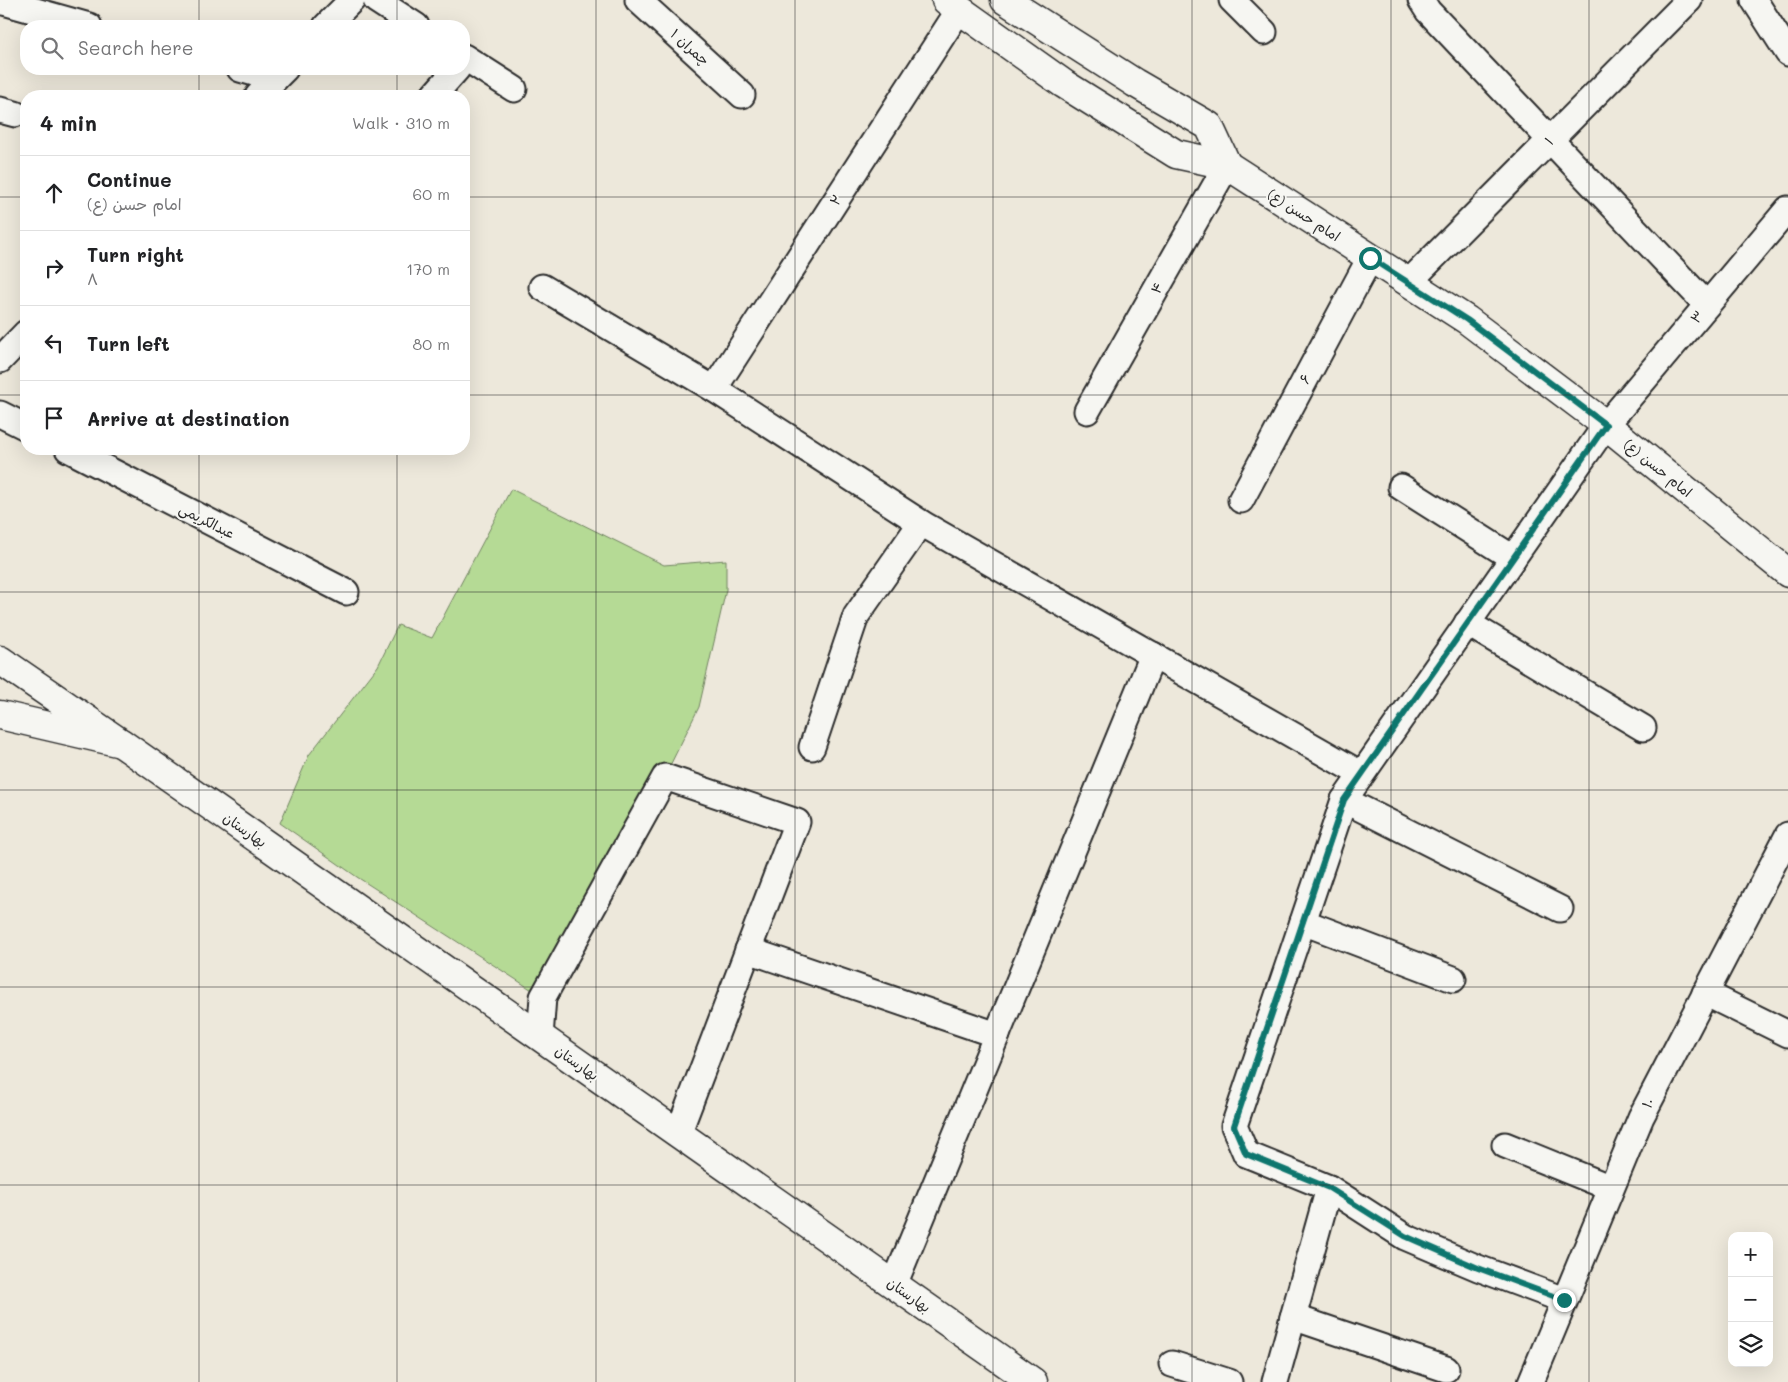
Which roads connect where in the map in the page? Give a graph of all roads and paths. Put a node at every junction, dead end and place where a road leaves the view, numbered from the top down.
1 (352, 0) edge
2 (376, 0) edge
3 (638, 0) edge
4 (1005, 0) edge
5 (1232, 0) edge
6 (1421, 0) edge
7 (1689, 0) edge
8 (1754, 0) edge
9 (0, 1) edge
10 (958, 3) edge
11 (68, 20) edge
12 (332, 20) edge
13 (407, 20) edge
14 (1264, 32) dead end
15 (1788, 53) edge
16 (470, 65) edge
17 (279, 75) edge
18 (451, 75) edge
19 (514, 89) dead end
20 (264, 90) edge
21 (438, 90) edge
22 (742, 95) dead end
23 (1550, 140) junction
24 (1227, 165) junction
25 (1788, 209) edge
26 (1370, 258) junction
27 (1408, 283) junction
28 (542, 287) dead end
29 (1707, 305) junction
30 (20, 339) edge
31 (0, 360) edge
32 (714, 389) junction
33 (1087, 411) dead end
34 (0, 414) edge
35 (20, 424) edge
36 (1606, 425) junction
37 (80, 455) edge
38 (1402, 488) dead end
39 (1241, 500) dead end
40 (921, 523) junction
41 (1513, 558) junction
42 (1788, 573) edge
43 (346, 592) dead end
44 (1467, 623) junction
45 (1153, 655) junction
46 (0, 660) edge
47 (0, 715) edge
48 (1643, 728) dead end
49 (121, 743) junction
50 (812, 747) dead end
51 (1361, 774) junction
52 (1344, 800) junction
53 (1788, 835) edge
54 (1780, 868) edge
55 (1560, 909) dead end
56 (1303, 922) junction
57 (748, 950) junction
58 (1452, 979) dead end
59 (1705, 993) junction
60 (1788, 1034) edge
61 (996, 1035) junction
62 (540, 1037) junction
63 (678, 1134) junction
64 (1505, 1145) dead end
65 (1329, 1188) junction
66 (1610, 1188) junction
67 (894, 1285) junction
68 (1564, 1300) junction
69 (1293, 1317) junction
70 (1172, 1364) dead end
71 (1446, 1369) dead end
72 (1033, 1382) edge
73 (1229, 1382) edge
74 (1274, 1382) edge
75 (1532, 1382) edge

1 - 12 street
2 - 13 street
3 - 22 street, چمران ۱
4 - 24 street
5 - 14 street
6 - 23 street
7 - 23 street, ۱
8 - 15 street
9 - 11 street
10 - 24 street, امام حسن (ع)
10 - 32 street, ۲
16 - 19 street
17 - 20 street
18 - 21 street
23 - 27 street, ۱
23 - 29 street
24 - 26 street, امام حسن (ع)
24 - 33 street, ۴
25 - 29 street, ۳
26 - 27 street, امام حسن (ع)
26 - 39 street, ۶
27 - 36 street, امام حسن (ع)
28 - 32 street
29 - 36 street, ۳
30 - 31 street
32 - 40 street
34 - 35 street
36 - 41 street, ۳
36 - 42 street, امام حسن (ع)
37 - 43 street, عبدالکریمی
38 - 41 street
40 - 45 street
40 - 50 street
41 - 44 street, ۳
44 - 48 street
44 - 51 street, ۳
45 - 51 street
45 - 61 street
46 - 49 street, بهارستان
47 - 49 street
49 - 62 street, بهارستان
51 - 52 street, ۳
52 - 55 street
52 - 56 street, ۳
53 - 54 street, ۱۰
54 - 59 street, ۱۰
56 - 58 street
56 - 65 street, ۳
57 - 61 street
57 - 62 street
57 - 63 street
59 - 60 street
59 - 66 street, ۱۰
61 - 67 street
62 - 63 street, بهارستان
63 - 67 street, بهارستان
64 - 66 street
65 - 68 street
65 - 69 street
66 - 68 street, ۱۰
67 - 72 street, بهارستان
68 - 75 street, ۱۰
69 - 71 street
69 - 74 street
70 - 73 street

